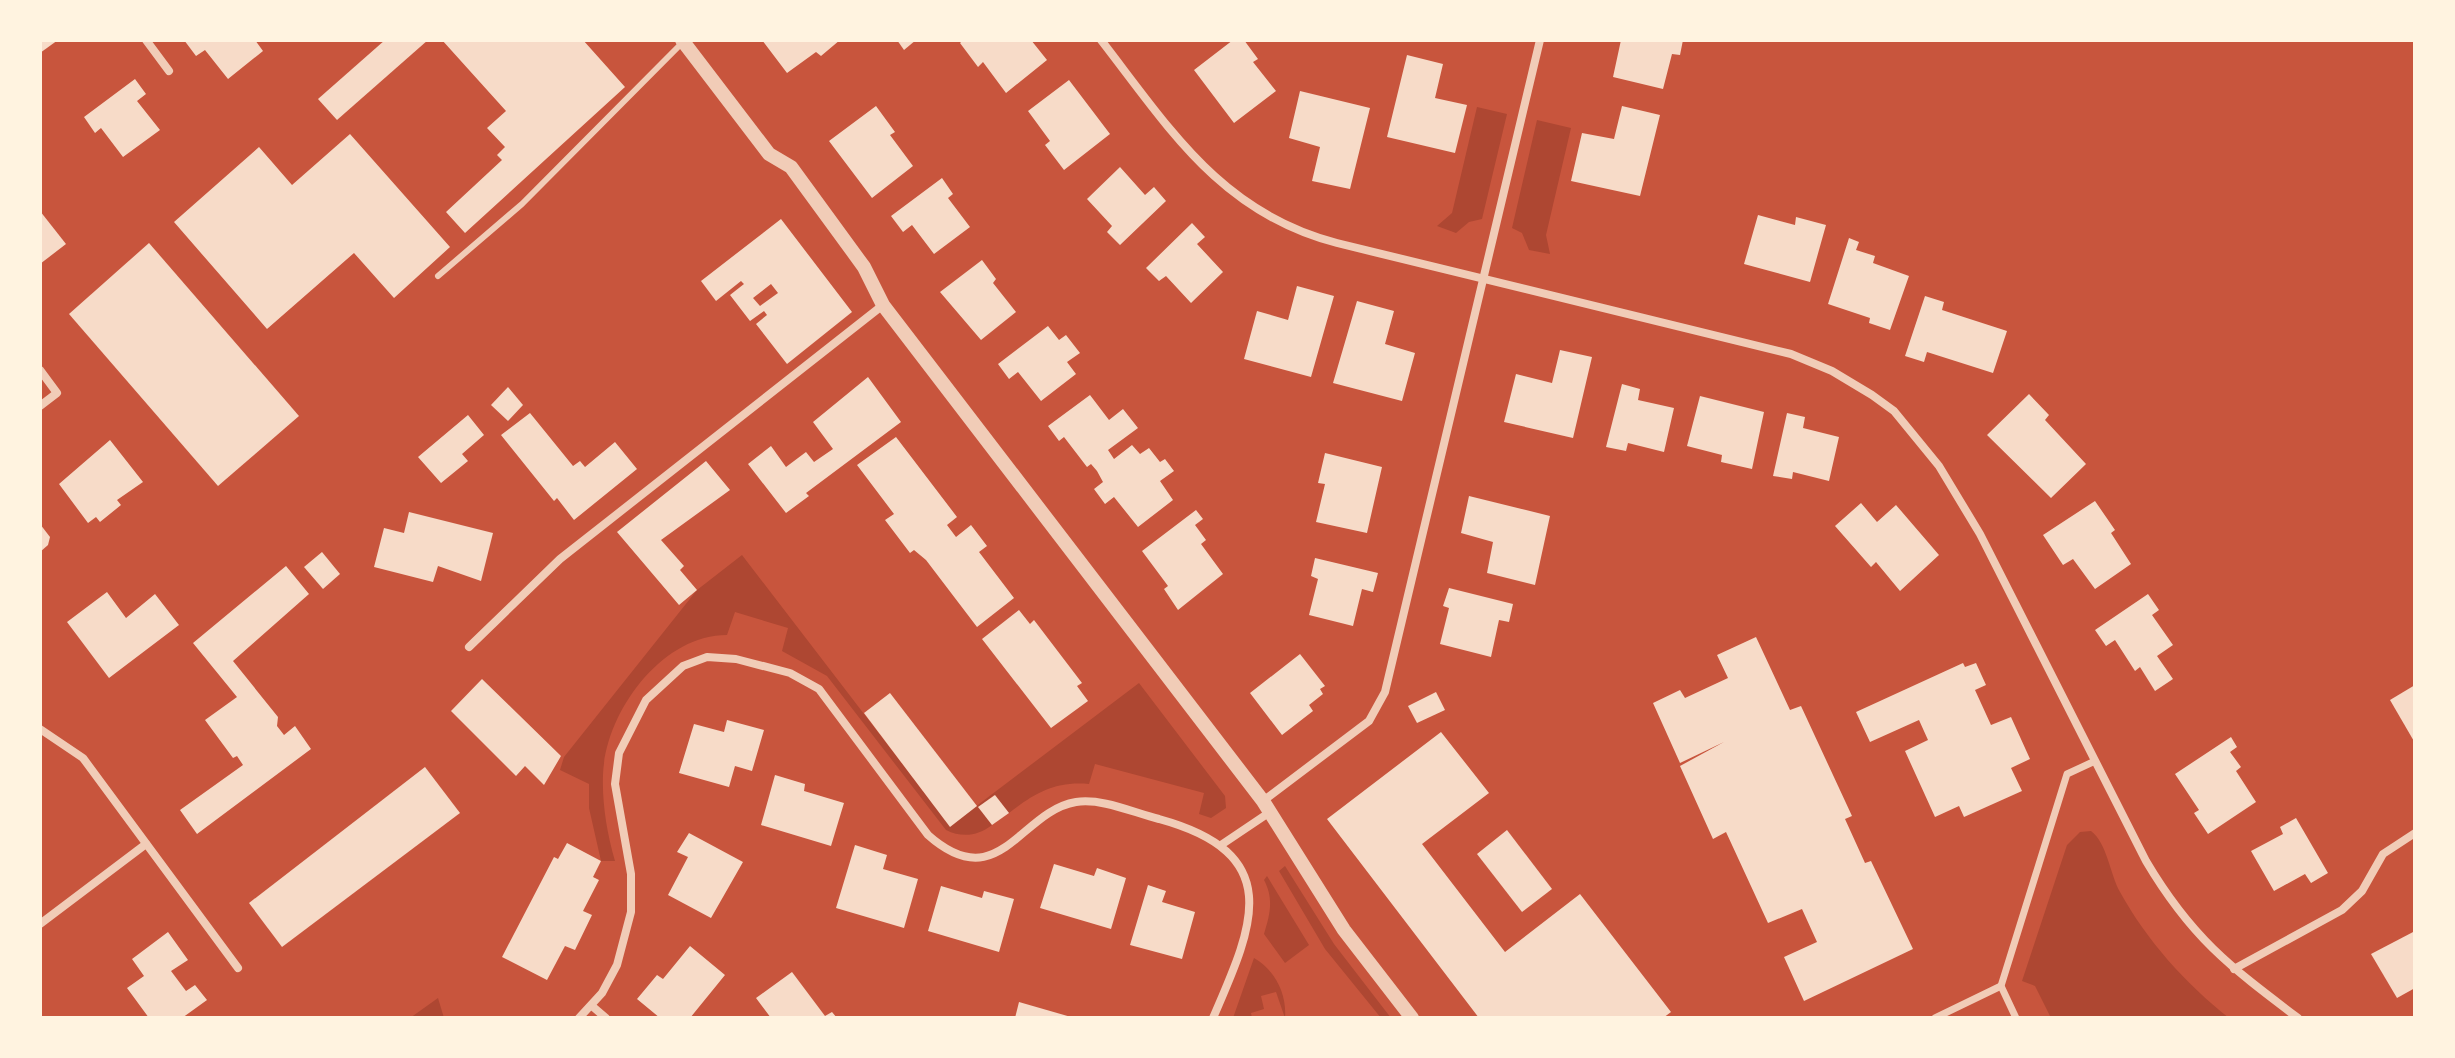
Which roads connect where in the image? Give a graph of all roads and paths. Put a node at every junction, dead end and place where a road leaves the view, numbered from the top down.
1 (146, 40) edge
2 (1101, 40) edge
3 (1540, 40) edge
4 (683, 41) edge
5 (169, 71) dead end
6 (438, 276) dead end
7 (1483, 279) junction
8 (883, 305) junction
9 (40, 370) edge
10 (40, 406) edge
11 (469, 647) dead end
12 (40, 729) edge
13 (2095, 761) junction
14 (1266, 807) junction
15 (2415, 833) edge
16 (146, 844) junction
17 (1221, 845) junction
18 (40, 924) edge
19 (238, 968) dead end
20 (2234, 969) junction
21 (2001, 986) junction
22 (592, 1006) junction
23 (579, 1018) edge
24 (606, 1018) edge
25 (1213, 1018) edge
26 (1412, 1018) edge
27 (1935, 1018) edge
28 (2016, 1018) edge
29 (2298, 1018) edge

1 - 5 street
2 - 7 street
3 - 7 street
4 - 6 lane
4 - 8 street
7 - 13 street
7 - 14 street
8 - 11 street
8 - 14 street
9 - 10 street
12 - 16 street
13 - 20 street
13 - 21 street
14 - 17 street
14 - 26 street
15 - 20 street
16 - 18 street
16 - 19 street
17 - 22 street
17 - 25 street
20 - 29 street
21 - 27 street
21 - 28 street
22 - 23 street
22 - 24 street

